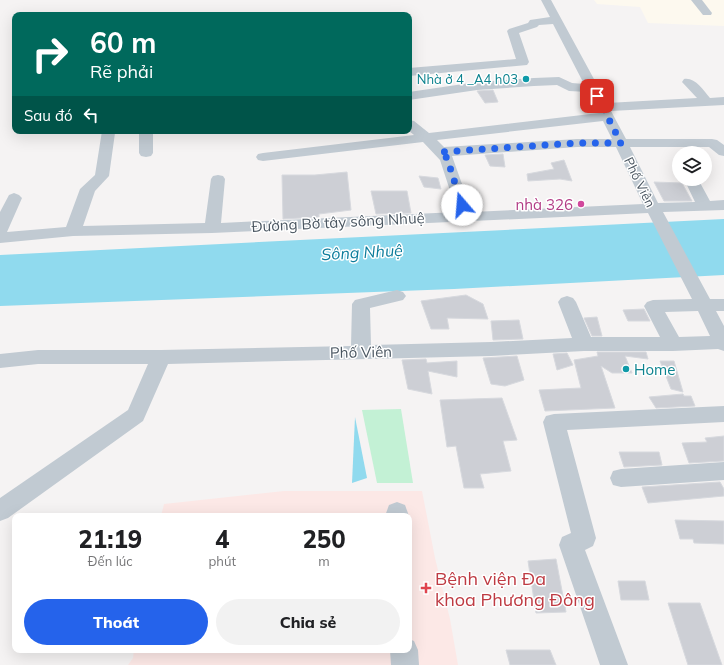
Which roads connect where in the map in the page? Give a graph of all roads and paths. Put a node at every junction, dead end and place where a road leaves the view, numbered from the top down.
1 (546, 0) edge
2 (696, 0) edge
3 (707, 13) dead end
4 (557, 20) junction
5 (412, 72) edge
6 (688, 82) dead end
7 (594, 88) junction
8 (412, 96) edge
9 (724, 101) edge
10 (707, 102) junction
11 (605, 112) junction
12 (412, 126) edge
13 (108, 134) edge
14 (146, 134) edge
15 (427, 138) junction
16 (621, 143) junction
17 (440, 152) junction
18 (724, 152) edge
19 (146, 153) dead end
20 (263, 157) dead end
21 (218, 179) dead end
22 (694, 186) edge
23 (14, 198) dead end
24 (724, 205) edge
25 (705, 206) junction
26 (655, 213) junction
27 (466, 216) junction
28 (212, 228) junction
29 (0, 231) edge
30 (72, 231) junction
31 (0, 238) edge
32 (397, 296) dead end
33 (567, 302) dead end
34 (704, 305) junction
35 (724, 305) edge
36 (723, 343) edge
37 (584, 344) junction
38 (673, 344) junction
39 (361, 352) junction
40 (161, 357) junction
41 (0, 361) edge
42 (724, 414) edge
43 (724, 471) edge
44 (621, 478) dead end
45 (0, 511) edge
46 (404, 653) edge
47 (405, 665) edge
48 (614, 665) edge

1 - 4 street, Phố Viên
2 - 3 street
4 - 5 street
4 - 7 street, Phố Viên
6 - 10 street
7 - 8 street
7 - 11 street, Phố Viên
9 - 10 street
10 - 11 street
11 - 15 street
11 - 16 street, Phố Viên
12 - 15 street
13 - 30 street
14 - 19 street
15 - 17 street
15 - 20 street
16 - 17 street
16 - 18 street
16 - 26 street, Phố Viên
17 - 27 street
21 - 28 street
22 - 25 street
23 - 29 street
24 - 25 street, Đường Bờ tây sông Nhuệ
25 - 26 street, Đường Bờ tây sông Nhuệ
26 - 27 street, Đường Bờ tây sông Nhuệ
26 - 34 street, Phố Viên
27 - 28 street, Đường Bờ tây sông Nhuệ
28 - 30 street, Đường Bờ tây sông Nhuệ
30 - 31 street, Đường Bờ tây sông Nhuệ
32 - 39 street
33 - 37 street
34 - 35 street
34 - 36 street, Phố Viên
34 - 38 street
36 - 38 street, Phố Viên
37 - 38 street, Phố Viên
37 - 39 street, Phố Viên
39 - 40 street, Phố Viên
40 - 41 street, Phố Viên
40 - 45 street
42 - 48 street
43 - 44 street
46 - 47 street

